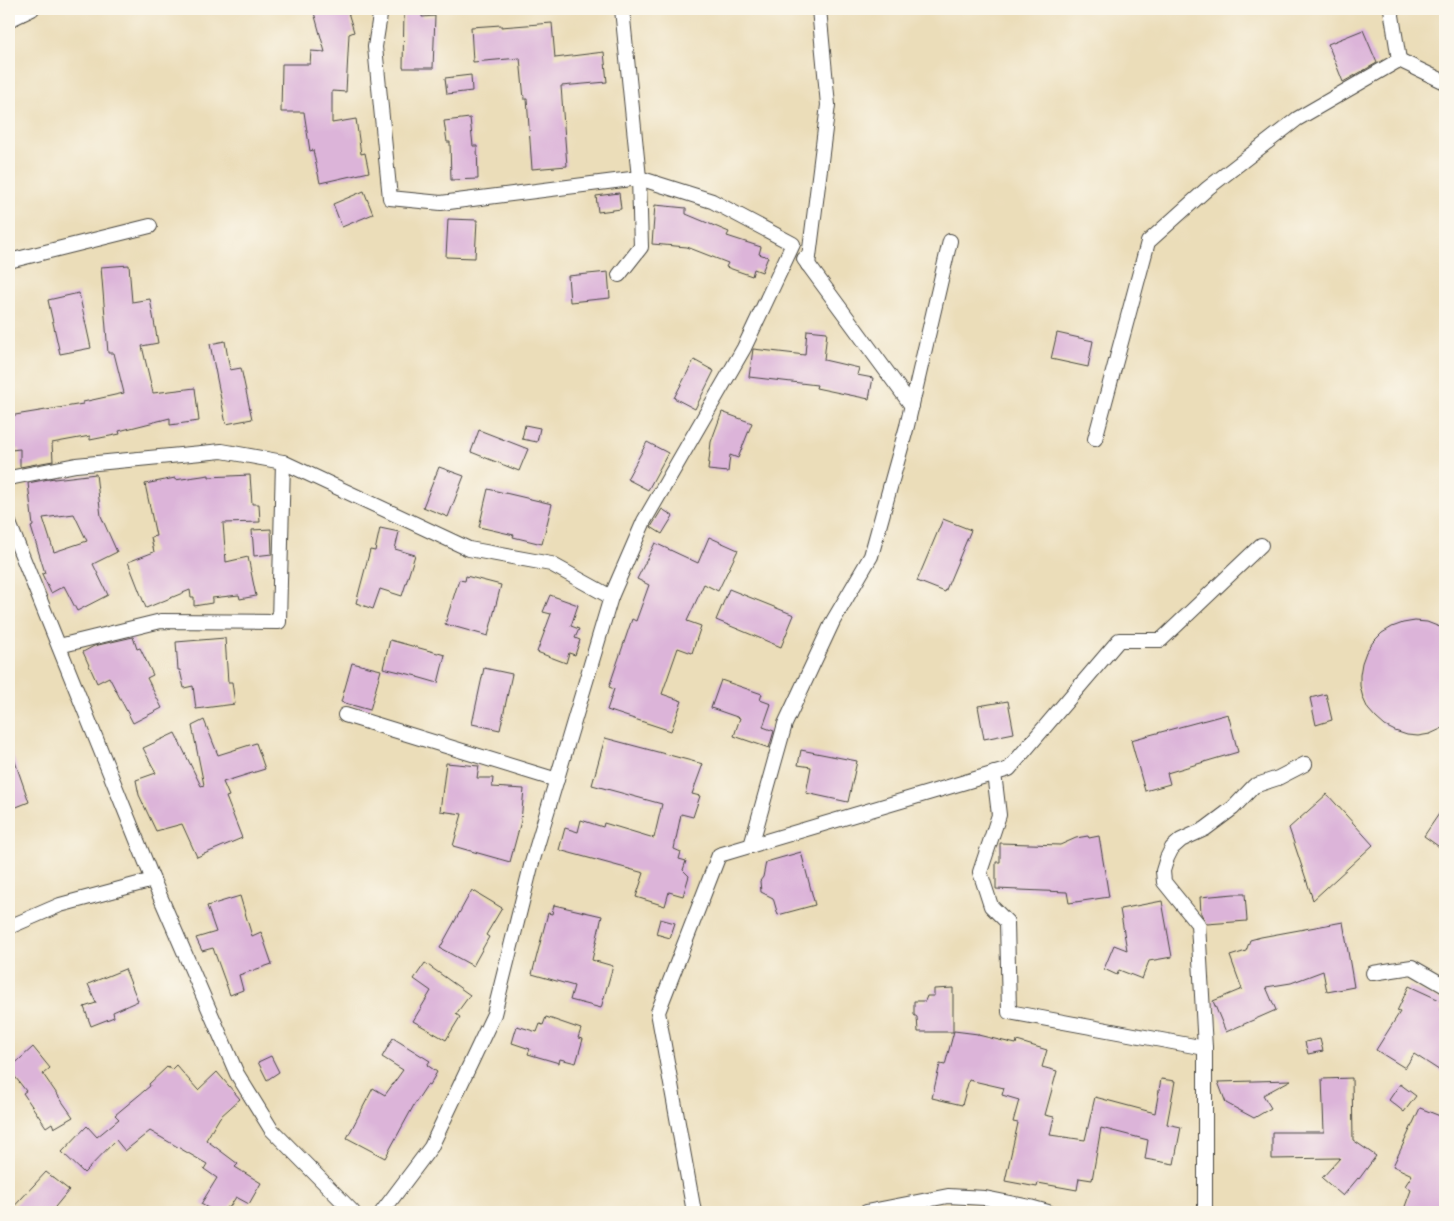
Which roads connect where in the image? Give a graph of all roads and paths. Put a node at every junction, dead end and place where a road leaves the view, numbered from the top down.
1 (32, 9) edge
2 (381, 9) edge
3 (622, 9) edge
4 (819, 9) edge
5 (1391, 9) edge
6 (9, 20) edge
7 (1399, 60) junction
8 (1445, 82) edge
9 (639, 178) junction
10 (150, 226) dead end
11 (950, 241) dead end
12 (793, 244) junction
13 (9, 261) edge
14 (808, 265) junction
15 (620, 274) dead end
16 (912, 406) junction
17 (1095, 439) dead end
18 (283, 462) junction
19 (9, 478) edge
20 (9, 523) edge
21 (1262, 545) dead end
22 (611, 597) junction
23 (59, 646) junction
24 (344, 715) dead end
25 (1305, 764) dead end
26 (994, 773) junction
27 (557, 780) junction
28 (750, 846) junction
29 (153, 880) junction
30 (9, 927) edge
31 (1374, 973) dead end
32 (1445, 986) edge
33 (1205, 1048) junction
34 (353, 1212) edge
35 (382, 1212) edge
36 (694, 1212) edge
37 (866, 1212) edge
38 (1048, 1212) edge
39 (1205, 1212) edge

1 - 6 street
2 - 9 street
3 - 9 street
4 - 14 street
5 - 7 street
7 - 8 street
7 - 17 street
9 - 12 street
9 - 15 street
10 - 13 street
11 - 16 street
12 - 14 street
12 - 22 street
14 - 16 street
16 - 28 street
18 - 19 street
18 - 22 street
18 - 23 street
20 - 23 street
21 - 26 street
22 - 27 street
23 - 29 street
24 - 27 street
25 - 33 street
26 - 28 street
26 - 33 street
27 - 35 street
28 - 36 street
29 - 30 street
29 - 34 street
31 - 32 street
33 - 39 street
37 - 38 street

